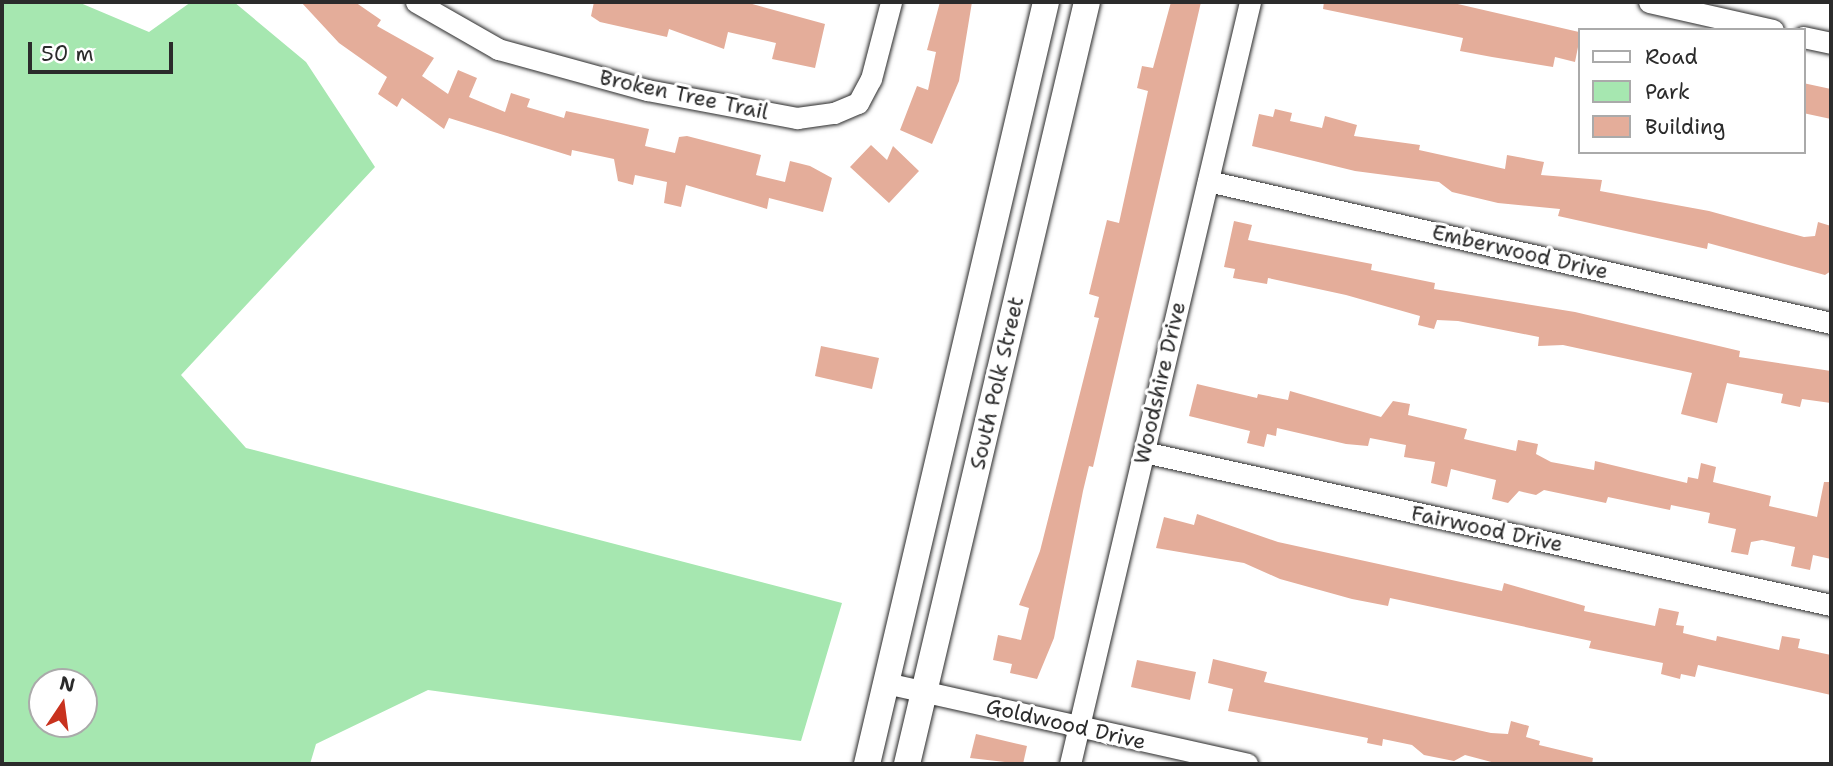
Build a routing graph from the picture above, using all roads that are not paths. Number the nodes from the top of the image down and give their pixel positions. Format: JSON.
{"nodes":[{"id":1,"x":416,"y":2,"type":"edge"},
{"id":2,"x":891,"y":2,"type":"edge"},
{"id":3,"x":1046,"y":2,"type":"edge"},
{"id":4,"x":1087,"y":2,"type":"edge"},
{"id":5,"x":1250,"y":2,"type":"edge"},
{"id":6,"x":1649,"y":2,"type":"edge"},
{"id":7,"x":1764,"y":28,"type":"edge"},
{"id":8,"x":1805,"y":37,"type":"edge"},
{"id":9,"x":1831,"y":43,"type":"edge"},
{"id":10,"x":1208,"y":181,"type":"junction"},
{"id":11,"x":1831,"y":323,"type":"edge"},
{"id":12,"x":968,"y":333,"type":"junction"},
{"id":13,"x":1007,"y":342,"type":"junction"},
{"id":14,"x":1144,"y":452,"type":"junction"},
{"id":15,"x":1831,"y":605,"type":"edge"},
{"id":16,"x":886,"y":683,"type":"junction"},
{"id":17,"x":924,"y":692,"type":"junction"},
{"id":18,"x":1079,"y":727,"type":"junction"},
{"id":19,"x":867,"y":764,"type":"edge"},
{"id":20,"x":907,"y":764,"type":"edge"},
{"id":21,"x":1070,"y":764,"type":"edge"},
{"id":22,"x":1247,"y":764,"type":"edge"}],
"edges":[{"from":1,"to":2,"type":"street","name":"Broken Tree Trail"},
{"from":3,"to":12,"type":"main road","name":"South Polk Street"},
{"from":4,"to":13,"type":"main road","name":"South Polk Street"},
{"from":5,"to":10,"type":"street","name":"Woodshire Drive"},
{"from":6,"to":7,"type":"street"},
{"from":8,"to":9,"type":"street"},
{"from":10,"to":11,"type":"street","name":"Emberwood Drive"},
{"from":10,"to":14,"type":"street","name":"Woodshire Drive"},
{"from":12,"to":13,"type":"main road"},
{"from":12,"to":16,"type":"main road","name":"South Polk Street"},
{"from":13,"to":17,"type":"main road","name":"South Polk Street"},
{"from":14,"to":15,"type":"street","name":"Fairwood Drive"},
{"from":14,"to":18,"type":"street","name":"Woodshire Drive"},
{"from":16,"to":17,"type":"street","name":"Goldwood Drive"},
{"from":16,"to":19,"type":"main road","name":"South Polk Street"},
{"from":17,"to":18,"type":"street","name":"Goldwood Drive"},
{"from":17,"to":20,"type":"main road","name":"South Polk Street"},
{"from":18,"to":21,"type":"street","name":"Woodshire Drive"},
{"from":18,"to":22,"type":"street","name":"Goldwood Drive"}]}
